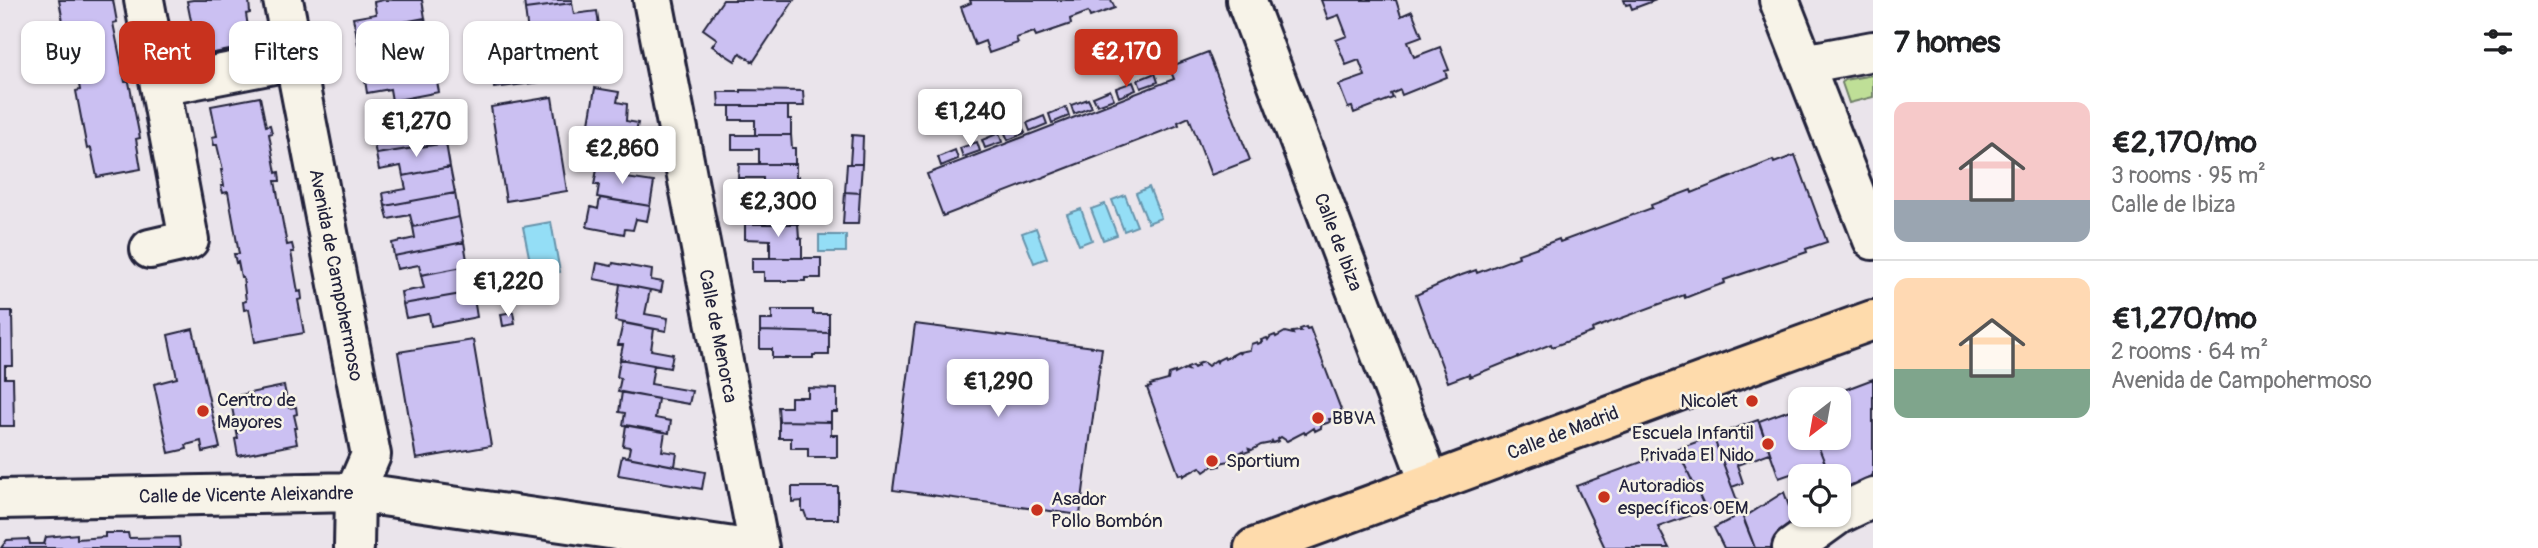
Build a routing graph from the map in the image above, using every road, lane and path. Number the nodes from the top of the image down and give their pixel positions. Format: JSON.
{"nodes":[{"id":1,"x":144,"y":0,"type":"edge"},
{"id":2,"x":283,"y":0,"type":"edge"},
{"id":3,"x":653,"y":0,"type":"edge"},
{"id":4,"x":1246,"y":0,"type":"edge"},
{"id":5,"x":1779,"y":0,"type":"edge"},
{"id":6,"x":287,"y":21,"type":"edge"},
{"id":7,"x":1873,"y":51,"type":"edge"},
{"id":8,"x":1804,"y":64,"type":"junction"},
{"id":9,"x":229,"y":73,"type":"edge"},
{"id":10,"x":299,"y":84,"type":"edge"},
{"id":11,"x":160,"y":86,"type":"junction"},
{"id":12,"x":1873,"y":240,"type":"edge"},
{"id":13,"x":150,"y":249,"type":"dead end"},
{"id":14,"x":1873,"y":320,"type":"edge"},
{"id":15,"x":1430,"y":484,"type":"junction"},
{"id":16,"x":355,"y":492,"type":"junction"},
{"id":17,"x":1873,"y":498,"type":"edge"},
{"id":18,"x":0,"y":499,"type":"edge"},
{"id":19,"x":1851,"y":508,"type":"edge"},
{"id":20,"x":1821,"y":527,"type":"edge"},
{"id":21,"x":1268,"y":545,"type":"edge"},
{"id":22,"x":354,"y":548,"type":"edge"},
{"id":23,"x":741,"y":548,"type":"edge"},
{"id":24,"x":759,"y":548,"type":"edge"},
{"id":25,"x":1792,"y":548,"type":"edge"}],
"edges":[{"from":1,"to":11,"type":"street"},
{"from":2,"to":6,"type":"street","name":"Avenida de Campohermoso"},
{"from":3,"to":24,"type":"street","name":"Calle de Menorca"},
{"from":4,"to":15,"type":"street","name":"Calle de Ibiza"},
{"from":5,"to":8,"type":"street"},
{"from":7,"to":8,"type":"street"},
{"from":8,"to":12,"type":"street"},
{"from":9,"to":11,"type":"street"},
{"from":10,"to":16,"type":"street","name":"Avenida de Campohermoso"},
{"from":11,"to":13,"type":"street"},
{"from":14,"to":15,"type":"main road","name":"Calle de Madrid"},
{"from":15,"to":21,"type":"main road","name":"Calle de Madrid"},
{"from":16,"to":18,"type":"street","name":"Calle de Vicente Aleixandre"},
{"from":16,"to":22,"type":"street","name":"Avenida de Campohermoso"},
{"from":16,"to":23,"type":"street","name":"Calle de Vicente Aleixandre"},
{"from":17,"to":19,"type":"street"},
{"from":20,"to":25,"type":"street"}]}
